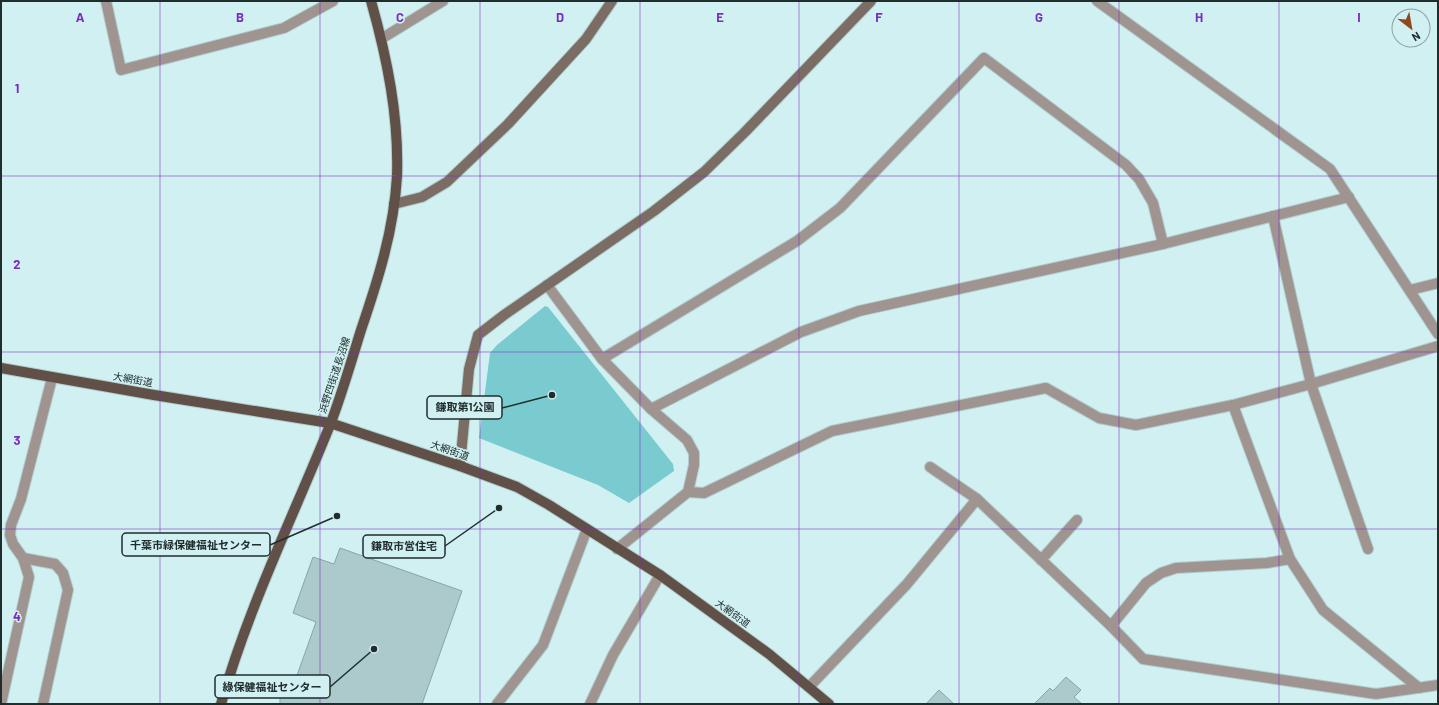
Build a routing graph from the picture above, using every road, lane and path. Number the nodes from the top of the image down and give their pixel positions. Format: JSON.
{"nodes":[{"id":1,"x":106,"y":1,"type":"edge"},
{"id":2,"x":333,"y":1,"type":"edge"},
{"id":3,"x":371,"y":1,"type":"edge"},
{"id":4,"x":443,"y":1,"type":"edge"},
{"id":5,"x":612,"y":1,"type":"edge"},
{"id":6,"x":871,"y":1,"type":"edge"},
{"id":7,"x":1097,"y":1,"type":"edge"},
{"id":8,"x":381,"y":39,"type":"junction"},
{"id":9,"x":1349,"y":197,"type":"junction"},
{"id":10,"x":394,"y":204,"type":"junction"},
{"id":11,"x":1273,"y":216,"type":"junction"},
{"id":12,"x":1163,"y":244,"type":"junction"},
{"id":13,"x":1438,"y":283,"type":"edge"},
{"id":14,"x":547,"y":285,"type":"junction"},
{"id":15,"x":1410,"y":290,"type":"junction"},
{"id":16,"x":1438,"y":334,"type":"edge"},
{"id":17,"x":1438,"y":346,"type":"edge"},
{"id":18,"x":602,"y":359,"type":"junction"},
{"id":19,"x":1,"y":368,"type":"edge"},
{"id":20,"x":52,"y":378,"type":"junction"},
{"id":21,"x":1311,"y":384,"type":"junction"},
{"id":22,"x":1233,"y":404,"type":"junction"},
{"id":23,"x":651,"y":409,"type":"junction"},
{"id":24,"x":330,"y":423,"type":"junction"},
{"id":25,"x":460,"y":466,"type":"junction"},
{"id":26,"x":930,"y":467,"type":"dead end"},
{"id":27,"x":688,"y":492,"type":"junction"},
{"id":28,"x":977,"y":499,"type":"junction"},
{"id":29,"x":1077,"y":520,"type":"dead end"},
{"id":30,"x":587,"y":528,"type":"junction"},
{"id":31,"x":617,"y":549,"type":"junction"},
{"id":32,"x":1368,"y":549,"type":"dead end"},
{"id":33,"x":23,"y":558,"type":"junction"},
{"id":34,"x":1290,"y":559,"type":"junction"},
{"id":35,"x":1041,"y":560,"type":"junction"},
{"id":36,"x":660,"y":575,"type":"junction"},
{"id":37,"x":1111,"y":626,"type":"junction"},
{"id":38,"x":1438,"y":685,"type":"edge"},
{"id":39,"x":809,"y":687,"type":"junction"},
{"id":40,"x":1419,"y":688,"type":"junction"},
{"id":41,"x":1,"y":704,"type":"edge"},
{"id":42,"x":43,"y":704,"type":"edge"},
{"id":43,"x":222,"y":704,"type":"edge"},
{"id":44,"x":497,"y":704,"type":"edge"},
{"id":45,"x":590,"y":704,"type":"edge"},
{"id":46,"x":829,"y":704,"type":"edge"}],
"edges":[{"from":1,"to":2,"type":"street"},
{"from":3,"to":8,"type":"main road","name":"浜野四街道長沼線"},
{"from":4,"to":8,"type":"street"},
{"from":5,"to":10,"type":"street"},
{"from":6,"to":14,"type":"street"},
{"from":7,"to":9,"type":"street"},
{"from":8,"to":10,"type":"main road","name":"浜野四街道長沼線"},
{"from":9,"to":11,"type":"street"},
{"from":9,"to":15,"type":"street"},
{"from":10,"to":24,"type":"main road","name":"浜野四街道長沼線"},
{"from":11,"to":12,"type":"street"},
{"from":11,"to":21,"type":"street"},
{"from":12,"to":18,"type":"street"},
{"from":12,"to":23,"type":"street"},
{"from":13,"to":15,"type":"street"},
{"from":14,"to":18,"type":"street"},
{"from":14,"to":25,"type":"street"},
{"from":15,"to":16,"type":"street"},
{"from":17,"to":21,"type":"street"},
{"from":18,"to":23,"type":"street"},
{"from":19,"to":20,"type":"main road","name":"大網街道"},
{"from":20,"to":24,"type":"main road","name":"大網街道"},
{"from":20,"to":33,"type":"street"},
{"from":21,"to":22,"type":"street"},
{"from":21,"to":32,"type":"street"},
{"from":22,"to":27,"type":"street"},
{"from":22,"to":34,"type":"street"},
{"from":23,"to":27,"type":"street"},
{"from":24,"to":25,"type":"main road","name":"大網街道"},
{"from":24,"to":43,"type":"main road","name":"浜野四街道長沼線"},
{"from":25,"to":30,"type":"main road","name":"大網街道"},
{"from":26,"to":28,"type":"street"},
{"from":27,"to":31,"type":"street"},
{"from":28,"to":35,"type":"street"},
{"from":28,"to":39,"type":"street"},
{"from":29,"to":35,"type":"street"},
{"from":30,"to":31,"type":"main road","name":"大網街道"},
{"from":30,"to":44,"type":"street"},
{"from":31,"to":36,"type":"main road","name":"大網街道"},
{"from":33,"to":41,"type":"street"},
{"from":33,"to":42,"type":"street"},
{"from":34,"to":37,"type":"street"},
{"from":34,"to":40,"type":"street"},
{"from":35,"to":37,"type":"street"},
{"from":36,"to":39,"type":"main road","name":"大網街道"},
{"from":36,"to":45,"type":"street"},
{"from":37,"to":40,"type":"street"},
{"from":38,"to":40,"type":"street"},
{"from":39,"to":46,"type":"main road","name":"大網街道"}]}
